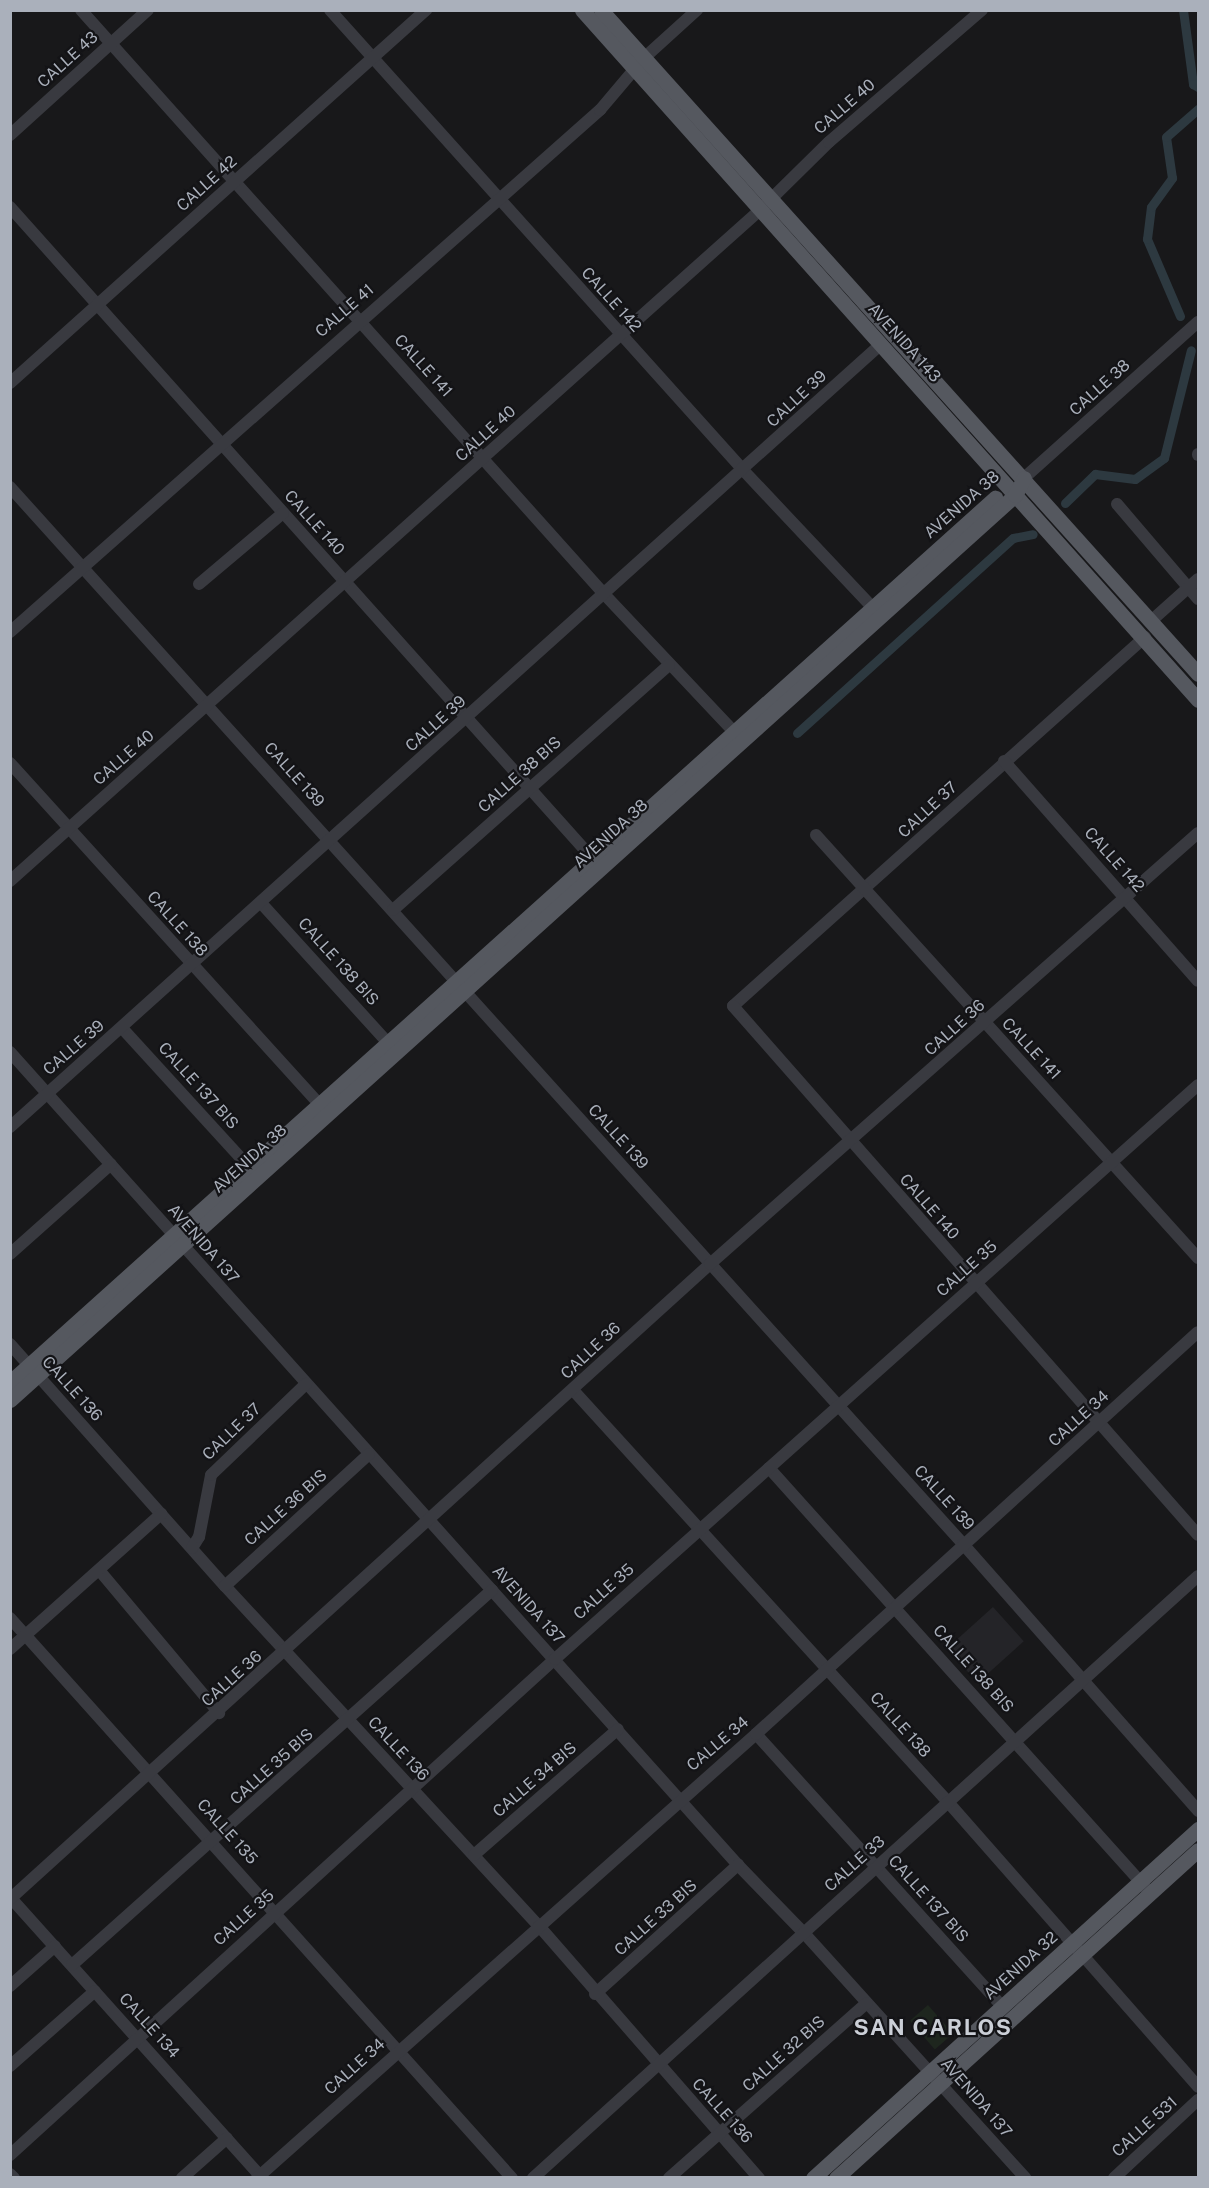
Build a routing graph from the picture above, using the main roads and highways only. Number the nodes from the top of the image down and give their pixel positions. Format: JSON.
{"nodes":[{"id":1,"x":582,"y":10,"type":"edge"},
{"id":2,"x":601,"y":10,"type":"edge"},
{"id":3,"x":640,"y":63,"type":"junction"},
{"id":4,"x":766,"y":204,"type":"junction"},
{"id":5,"x":1024,"y":478,"type":"junction"},
{"id":6,"x":1012,"y":491,"type":"junction"},
{"id":7,"x":1151,"y":628,"type":"junction"},
{"id":8,"x":1198,"y":674,"type":"edge"},
{"id":9,"x":1198,"y":700,"type":"edge"},
{"id":10,"x":738,"y":736,"type":"junction"},
{"id":11,"x":460,"y":987,"type":"junction"},
{"id":12,"x":177,"y":1241,"type":"junction"},
{"id":13,"x":33,"y":1370,"type":"junction"},
{"id":14,"x":10,"y":1382,"type":"edge"},
{"id":15,"x":10,"y":1400,"type":"edge"},
{"id":16,"x":1198,"y":1828,"type":"edge"},
{"id":17,"x":1198,"y":1850,"type":"edge"},
{"id":18,"x":1077,"y":1950,"type":"junction"},
{"id":19,"x":813,"y":2178,"type":"edge"},
{"id":20,"x":836,"y":2178,"type":"edge"}],
"edges":[{"from":1,"to":3,"type":"main road","name":"AVENIDA 143"},
{"from":2,"to":3,"type":"main road","name":"AVENIDA 143"},
{"from":3,"to":4,"type":"main road","name":"AVENIDA 143"},
{"from":4,"to":5,"type":"main road","name":"AVENIDA 143"},
{"from":4,"to":6,"type":"main road","name":"AVENIDA 143"},
{"from":5,"to":6,"type":"main road","name":"AVENIDA 38"},
{"from":5,"to":7,"type":"main road","name":"AVENIDA 143"},
{"from":6,"to":7,"type":"main road","name":"AVENIDA 143"},
{"from":6,"to":10,"type":"main road","name":"AVENIDA 38"},
{"from":6,"to":10,"type":"main road","name":"AVENIDA 38"},
{"from":7,"to":8,"type":"main road","name":"AVENIDA 143"},
{"from":7,"to":9,"type":"main road","name":"AVENIDA 143"},
{"from":10,"to":11,"type":"main road","name":"AVENIDA 38"},
{"from":10,"to":11,"type":"main road","name":"AVENIDA 38"},
{"from":11,"to":12,"type":"main road","name":"AVENIDA 38"},
{"from":11,"to":12,"type":"main road","name":"AVENIDA 38"},
{"from":12,"to":13,"type":"main road","name":"AVENIDA 38"},
{"from":13,"to":14,"type":"main road","name":"AVENIDA 38"},
{"from":13,"to":15,"type":"main road","name":"AVENIDA 38"},
{"from":16,"to":18,"type":"main road","name":"AVENIDA 32"},
{"from":17,"to":18,"type":"main road","name":"AVENIDA 32"},
{"from":18,"to":19,"type":"main road","name":"AVENIDA 32"},
{"from":18,"to":20,"type":"main road","name":"AVENIDA 32"}]}
